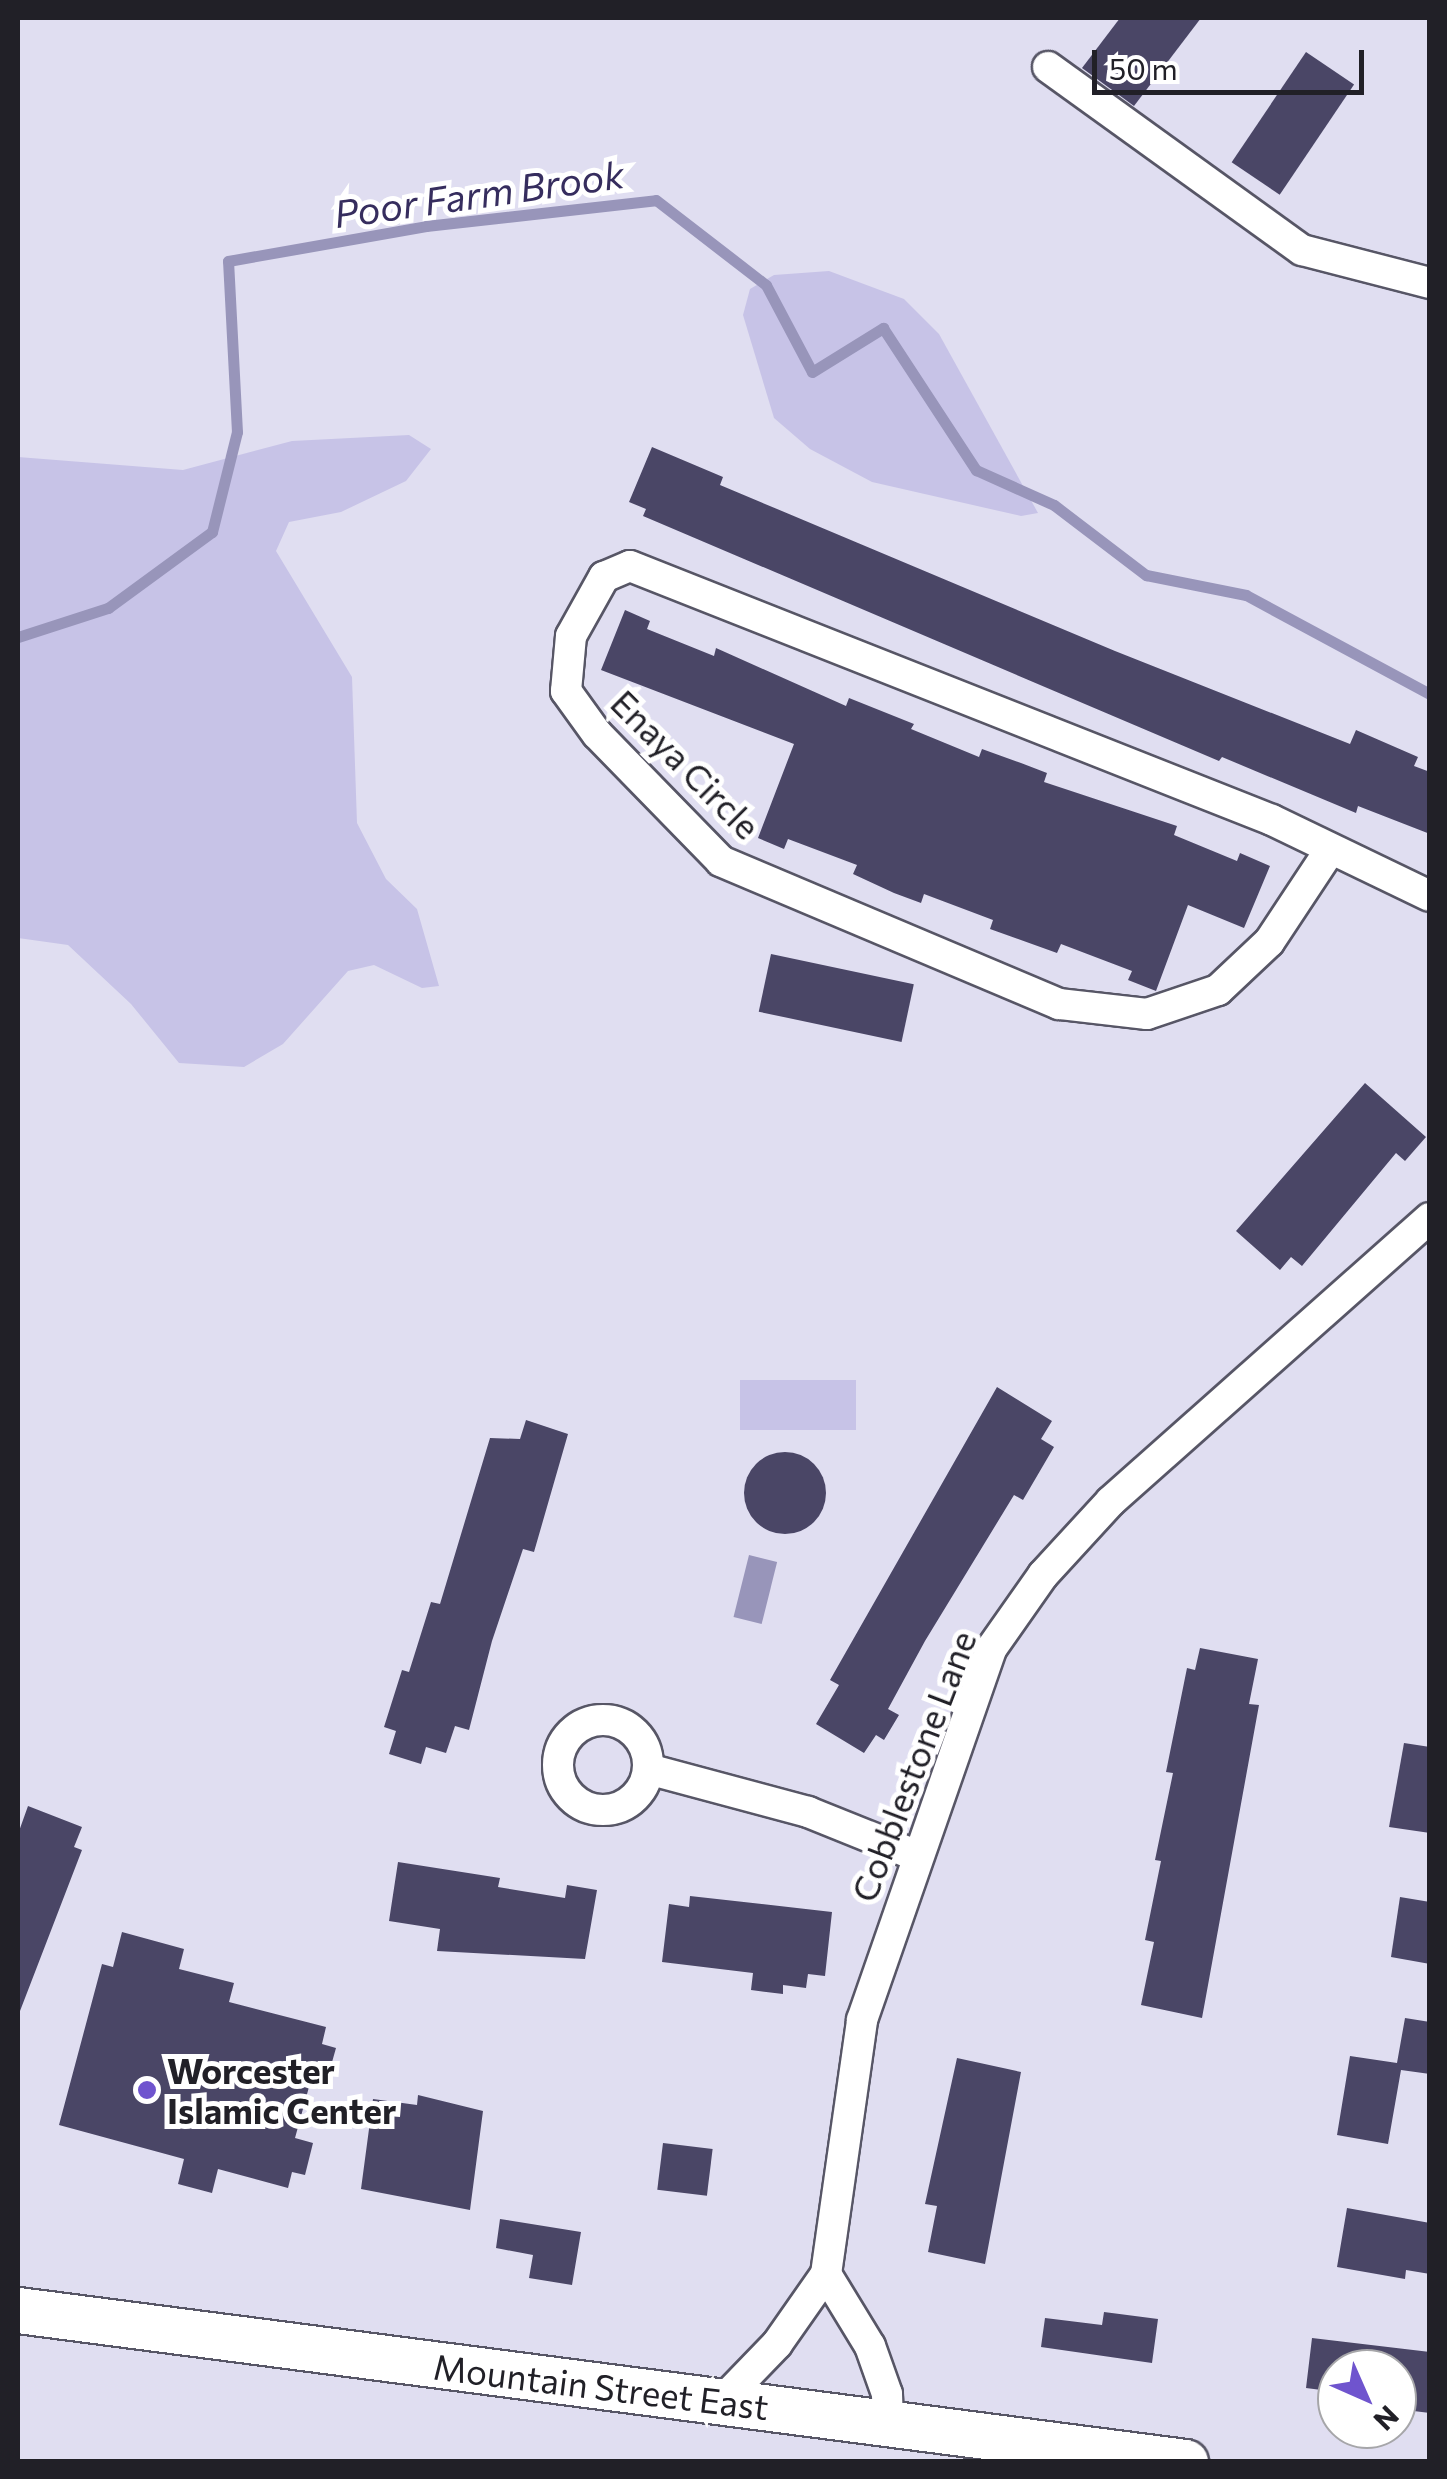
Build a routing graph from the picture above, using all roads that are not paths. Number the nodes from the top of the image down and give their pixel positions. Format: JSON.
{"nodes":[{"id":1,"x":1048,"y":68,"type":"dead end"},
{"id":2,"x":1430,"y":283,"type":"edge"},
{"id":3,"x":1330,"y":850,"type":"junction"},
{"id":4,"x":1430,"y":896,"type":"edge"},
{"id":5,"x":1430,"y":1218,"type":"edge"},
{"id":6,"x":648,"y":1770,"type":"dead end"},
{"id":7,"x":915,"y":1855,"type":"junction"},
{"id":8,"x":826,"y":2274,"type":"junction"},
{"id":9,"x":18,"y":2310,"type":"edge"},
{"id":10,"x":720,"y":2402,"type":"junction"},
{"id":11,"x":888,"y":2422,"type":"junction"},
{"id":12,"x":1185,"y":2462,"type":"edge"}],
"edges":[{"from":1,"to":2,"type":"street"},
{"from":3,"to":3,"type":"street","name":"Enaya Circle"},
{"from":3,"to":4,"type":"street","name":"Enaya Circle"},
{"from":5,"to":7,"type":"street","name":"Cobblestone Lane"},
{"from":6,"to":7,"type":"street"},
{"from":7,"to":8,"type":"street","name":"Cobblestone Lane"},
{"from":8,"to":10,"type":"street","name":"Cobblestone Lane"},
{"from":8,"to":11,"type":"street"},
{"from":9,"to":10,"type":"main road","name":"Mountain Street East"},
{"from":10,"to":11,"type":"main road","name":"Mountain Street East"},
{"from":11,"to":12,"type":"main road","name":"Mountain Street East"}]}
